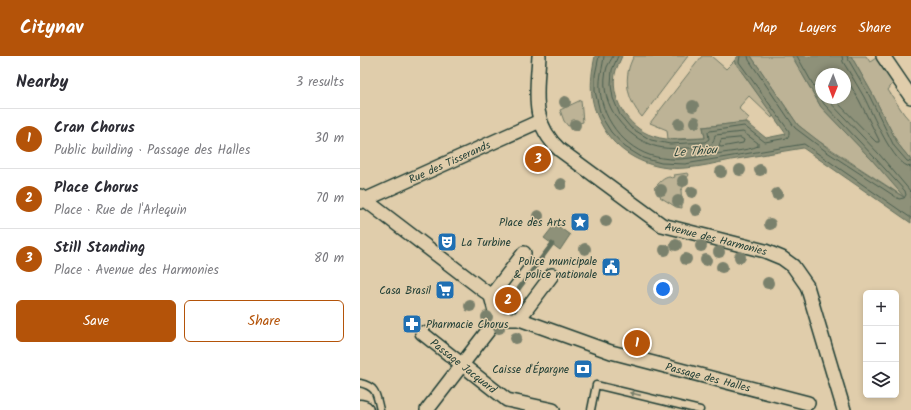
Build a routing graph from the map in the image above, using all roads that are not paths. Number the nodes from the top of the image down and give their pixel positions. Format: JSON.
{"nodes":[{"id":1,"x":539,"y":56,"type":"edge"},
{"id":2,"x":883,"y":56,"type":"edge"},
{"id":3,"x":911,"y":97,"type":"edge"},
{"id":4,"x":540,"y":121,"type":"junction"},
{"id":5,"x":361,"y":199,"type":"edge"},
{"id":6,"x":524,"y":253,"type":"dead end"},
{"id":7,"x":552,"y":275,"type":"dead end"},
{"id":8,"x":491,"y":296,"type":"junction"},
{"id":9,"x":497,"y":318,"type":"junction"},
{"id":10,"x":519,"y":319,"type":"junction"},
{"id":11,"x":422,"y":333,"type":"dead end"},
{"id":12,"x":462,"y":365,"type":"junction"},
{"id":13,"x":360,"y":383,"type":"edge"},
{"id":14,"x":808,"y":402,"type":"dead end"},
{"id":15,"x":360,"y":409,"type":"edge"},
{"id":16,"x":364,"y":410,"type":"edge"},
{"id":17,"x":380,"y":410,"type":"edge"},
{"id":18,"x":427,"y":410,"type":"edge"},
{"id":19,"x":553,"y":410,"type":"edge"},
{"id":20,"x":591,"y":410,"type":"edge"},
{"id":21,"x":700,"y":410,"type":"edge"},
{"id":22,"x":844,"y":410,"type":"edge"}],
"edges":[{"from":1,"to":4,"type":"street","name":"Avenue des Harmonies"},
{"from":2,"to":3,"type":"street"},
{"from":4,"to":5,"type":"street","name":"Rue des Tisserands"},
{"from":4,"to":22,"type":"street","name":"Avenue des Harmonies"},
{"from":5,"to":8,"type":"street"},
{"from":6,"to":8,"type":"street"},
{"from":7,"to":10,"type":"street"},
{"from":8,"to":9,"type":"street"},
{"from":9,"to":10,"type":"street","name":"Passage des Halles"},
{"from":9,"to":12,"type":"street"},
{"from":10,"to":14,"type":"street","name":"Passage des Halles"},
{"from":11,"to":12,"type":"street","name":"Passage Jacquard"},
{"from":12,"to":18,"type":"street"},
{"from":12,"to":19,"type":"street","name":"Passage Jacquard"},
{"from":13,"to":17,"type":"lane"},
{"from":15,"to":16,"type":"main road"},
{"from":21,"to":20,"type":"lane","one_way":true}]}
